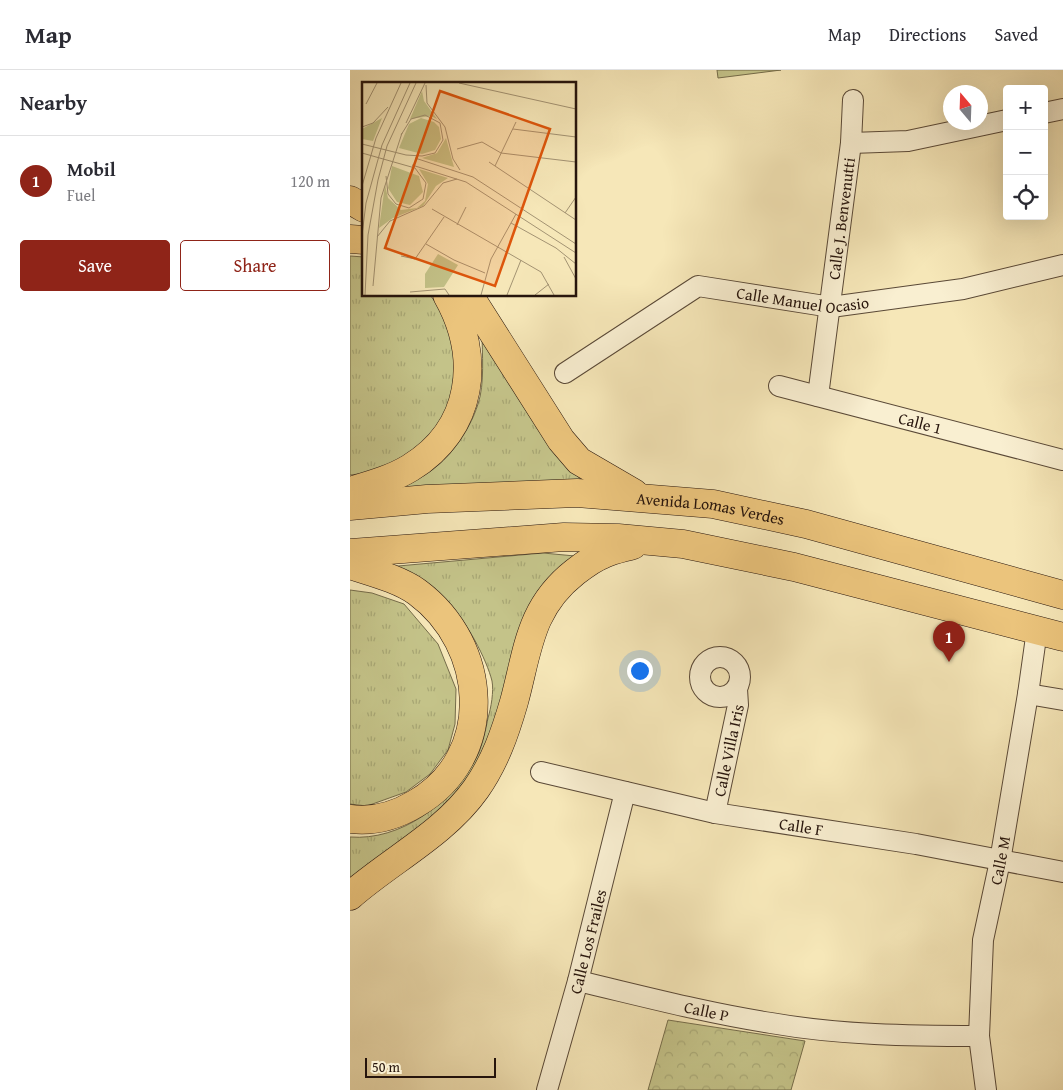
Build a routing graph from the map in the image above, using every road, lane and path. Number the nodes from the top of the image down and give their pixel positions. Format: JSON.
{"nodes":[{"id":1,"x":853,"y":100,"type":"dead end"},
{"id":2,"x":1063,"y":109,"type":"edge"},
{"id":3,"x":1048,"y":112,"type":"edge"},
{"id":4,"x":1003,"y":121,"type":"edge"},
{"id":5,"x":851,"y":143,"type":"junction"},
{"id":6,"x":350,"y":200,"type":"edge"},
{"id":7,"x":362,"y":207,"type":"edge"},
{"id":8,"x":1063,"y":265,"type":"edge"},
{"id":9,"x":447,"y":296,"type":"edge"},
{"id":10,"x":470,"y":296,"type":"edge"},
{"id":11,"x":831,"y":307,"type":"junction"},
{"id":12,"x":565,"y":372,"type":"dead end"},
{"id":13,"x":779,"y":386,"type":"dead end"},
{"id":14,"x":818,"y":396,"type":"junction"},
{"id":15,"x":1063,"y":460,"type":"edge"},
{"id":16,"x":350,"y":491,"type":"edge"},
{"id":17,"x":640,"y":496,"type":"junction"},
{"id":18,"x":350,"y":506,"type":"edge"},
{"id":19,"x":648,"y":541,"type":"junction"},
{"id":20,"x":350,"y":553,"type":"edge"},
{"id":21,"x":350,"y":565,"type":"edge"},
{"id":22,"x":1063,"y":595,"type":"edge"},
{"id":23,"x":1037,"y":630,"type":"junction"},
{"id":24,"x":1063,"y":637,"type":"edge"},
{"id":25,"x":737,"y":689,"type":"dead end"},
{"id":26,"x":1028,"y":694,"type":"junction"},
{"id":27,"x":1063,"y":700,"type":"edge"},
{"id":28,"x":541,"y":772,"type":"dead end"},
{"id":29,"x":625,"y":792,"type":"junction"},
{"id":30,"x":715,"y":813,"type":"junction"},
{"id":31,"x":350,"y":819,"type":"edge"},
{"id":32,"x":1000,"y":861,"type":"junction"},
{"id":33,"x":1063,"y":872,"type":"edge"},
{"id":34,"x":350,"y":896,"type":"edge"},
{"id":35,"x":578,"y":981,"type":"junction"},
{"id":36,"x":979,"y":1036,"type":"junction"},
{"id":37,"x":547,"y":1090,"type":"edge"},
{"id":38,"x":986,"y":1090,"type":"edge"}],
"edges":[{"from":1,"to":5,"type":"street","name":"Calle J. Benvenutti"},
{"from":2,"to":3,"type":"street"},
{"from":4,"to":5,"type":"street"},
{"from":5,"to":11,"type":"street","name":"Calle J. Benvenutti"},
{"from":6,"to":7,"type":"main road"},
{"from":8,"to":11,"type":"street","name":"Calle Manuel Ocasio"},
{"from":9,"to":16,"type":"main road"},
{"from":10,"to":17,"type":"main road"},
{"from":11,"to":12,"type":"street","name":"Calle Manuel Ocasio"},
{"from":11,"to":14,"type":"street","name":"Calle J. Benvenutti"},
{"from":13,"to":14,"type":"street","name":"Calle 1"},
{"from":14,"to":15,"type":"street","name":"Calle 1"},
{"from":17,"to":18,"type":"main road","name":"Avenida Lomas Verdes"},
{"from":17,"to":22,"type":"main road","name":"Avenida Lomas Verdes"},
{"from":19,"to":20,"type":"main road"},
{"from":19,"to":23,"type":"main road"},
{"from":19,"to":34,"type":"main road"},
{"from":21,"to":31,"type":"main road"},
{"from":23,"to":24,"type":"main road"},
{"from":23,"to":26,"type":"street","name":"Calle M"},
{"from":25,"to":30,"type":"street","name":"Calle Villa Iris"},
{"from":26,"to":27,"type":"street"},
{"from":26,"to":32,"type":"street","name":"Calle M"},
{"from":28,"to":29,"type":"street","name":"Calle F"},
{"from":29,"to":30,"type":"street","name":"Calle F"},
{"from":29,"to":35,"type":"street","name":"Calle Los Frailes"},
{"from":30,"to":32,"type":"street","name":"Calle F"},
{"from":32,"to":33,"type":"street","name":"Calle F"},
{"from":32,"to":36,"type":"street","name":"Calle M"},
{"from":35,"to":36,"type":"street","name":"Calle P"},
{"from":35,"to":37,"type":"street","name":"Calle Los Frailes"},
{"from":36,"to":38,"type":"street","name":"Calle M"}]}
